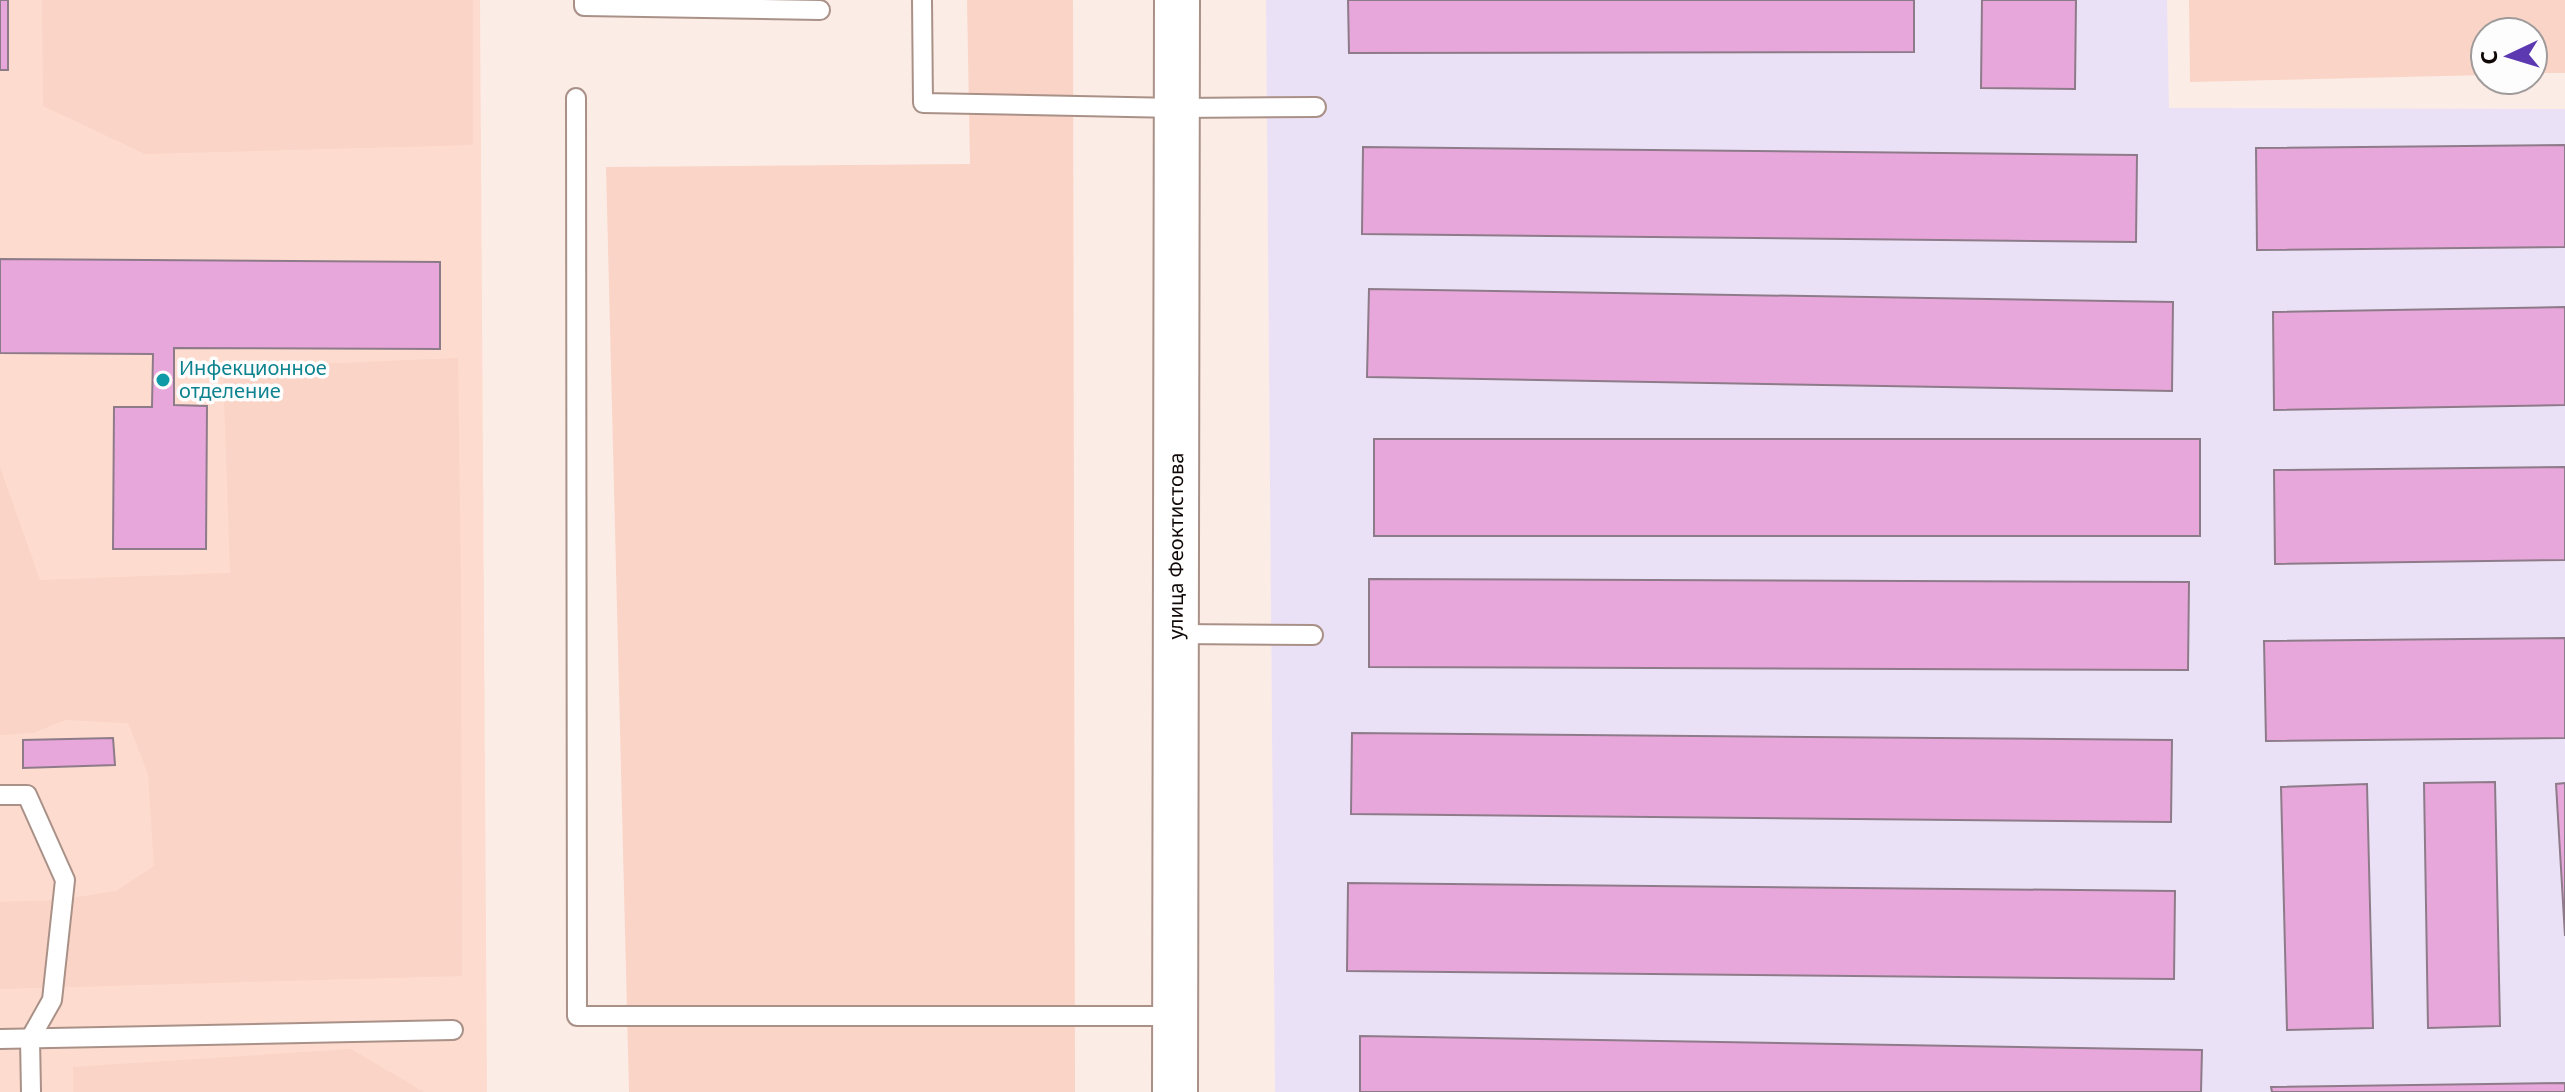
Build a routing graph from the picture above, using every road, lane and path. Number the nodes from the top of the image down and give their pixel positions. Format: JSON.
{"nodes":[{"id":1,"x":584,"y":0,"type":"edge"},
{"id":2,"x":922,"y":0,"type":"edge"},
{"id":3,"x":1177,"y":0,"type":"edge"},
{"id":4,"x":820,"y":10,"type":"dead end"},
{"id":5,"x":576,"y":98,"type":"dead end"},
{"id":6,"x":1316,"y":107,"type":"dead end"},
{"id":7,"x":1177,"y":108,"type":"junction"},
{"id":8,"x":1176,"y":634,"type":"junction"},
{"id":9,"x":1313,"y":635,"type":"dead end"},
{"id":10,"x":0,"y":795,"type":"edge"},
{"id":11,"x":1175,"y":1016,"type":"junction"},
{"id":12,"x":453,"y":1030,"type":"dead end"},
{"id":13,"x":0,"y":1039,"type":"edge"},
{"id":14,"x":30,"y":1039,"type":"junction"},
{"id":15,"x":31,"y":1092,"type":"edge"},
{"id":16,"x":1175,"y":1092,"type":"edge"}],
"edges":[{"from":1,"to":4,"type":"lane"},
{"from":2,"to":7,"type":"lane"},
{"from":3,"to":7,"type":"street","name":"улица Феоктистова"},
{"from":5,"to":11,"type":"lane"},
{"from":6,"to":7,"type":"lane"},
{"from":7,"to":8,"type":"street","name":"улица Феоктистова"},
{"from":8,"to":9,"type":"lane"},
{"from":8,"to":11,"type":"street","name":"улица Феоктистова"},
{"from":10,"to":14,"type":"lane"},
{"from":11,"to":16,"type":"street","name":"улица Феоктистова"},
{"from":12,"to":14,"type":"lane"},
{"from":13,"to":14,"type":"lane"},
{"from":14,"to":15,"type":"lane"}]}
